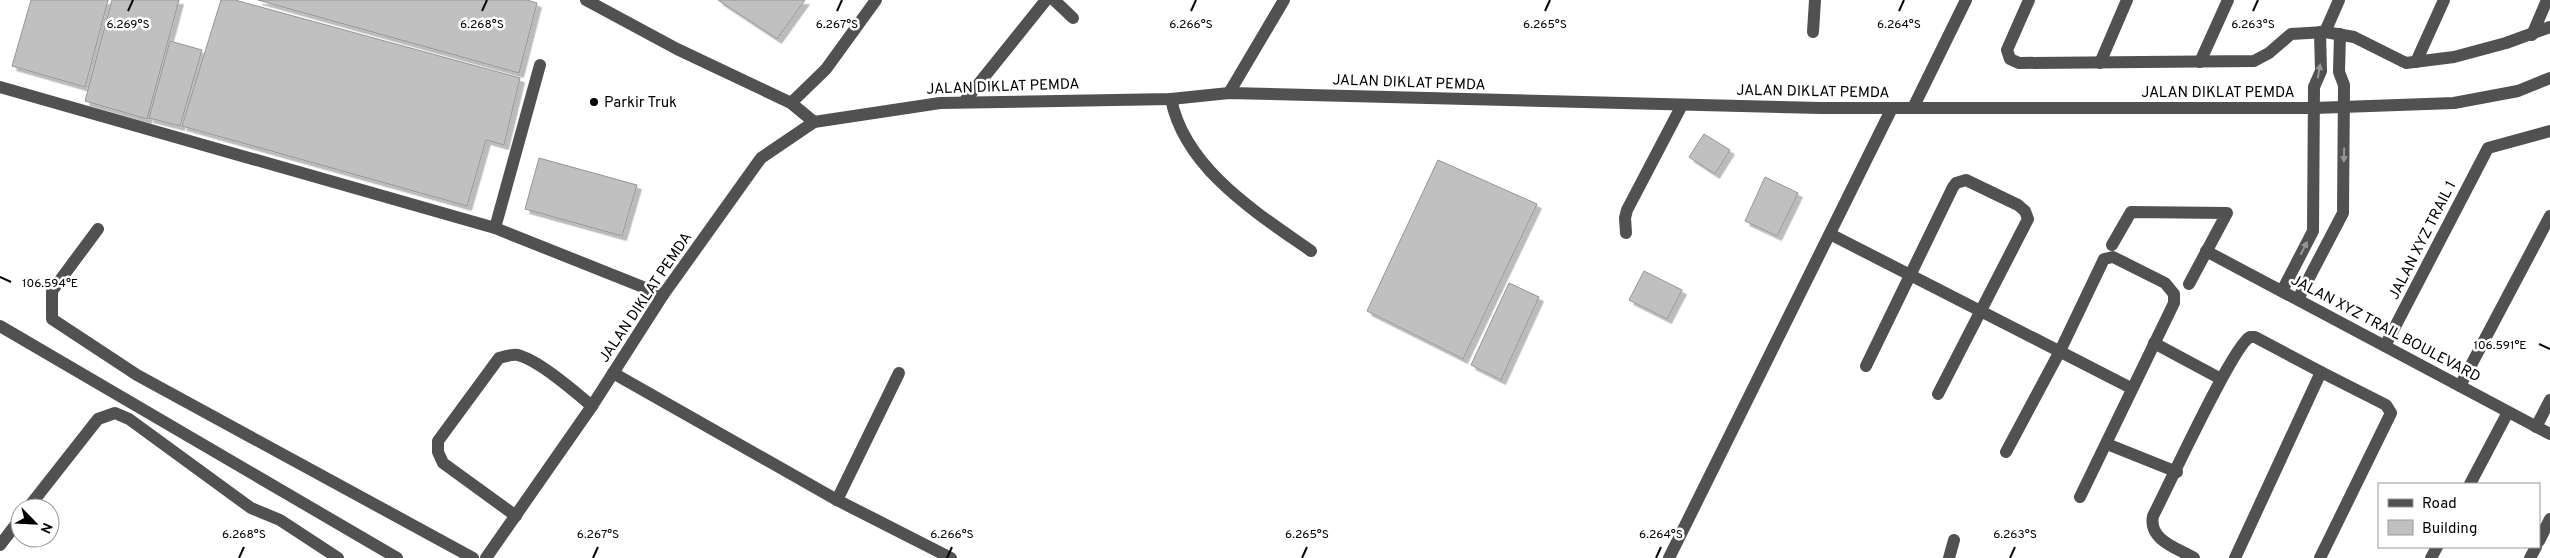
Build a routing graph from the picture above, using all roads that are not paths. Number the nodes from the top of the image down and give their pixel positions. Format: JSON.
{"nodes":[{"id":1,"x":586,"y":0,"type":"edge"},
{"id":2,"x":876,"y":0,"type":"edge"},
{"id":3,"x":1046,"y":0,"type":"edge"},
{"id":4,"x":1054,"y":0,"type":"edge"},
{"id":5,"x":1284,"y":0,"type":"edge"},
{"id":6,"x":1815,"y":0,"type":"edge"},
{"id":7,"x":1966,"y":0,"type":"edge"},
{"id":8,"x":2029,"y":0,"type":"edge"},
{"id":9,"x":2127,"y":0,"type":"edge"},
{"id":10,"x":2228,"y":0,"type":"edge"},
{"id":11,"x":2339,"y":0,"type":"edge"},
{"id":12,"x":2444,"y":0,"type":"edge"},
{"id":13,"x":2547,"y":0,"type":"edge"},
{"id":14,"x":1072,"y":18,"type":"dead end"},
{"id":15,"x":2550,"y":27,"type":"edge"},
{"id":16,"x":1813,"y":32,"type":"dead end"},
{"id":17,"x":2322,"y":32,"type":"junction"},
{"id":18,"x":2340,"y":34,"type":"junction"},
{"id":19,"x":2532,"y":34,"type":"junction"},
{"id":20,"x":2200,"y":62,"type":"junction"},
{"id":21,"x":2416,"y":62,"type":"junction"},
{"id":22,"x":2100,"y":63,"type":"junction"},
{"id":23,"x":540,"y":65,"type":"dead end"},
{"id":24,"x":2550,"y":78,"type":"edge"},
{"id":25,"x":0,"y":87,"type":"edge"},
{"id":26,"x":1229,"y":93,"type":"junction"},
{"id":27,"x":1171,"y":99,"type":"junction"},
{"id":28,"x":964,"y":102,"type":"junction"},
{"id":29,"x":791,"y":104,"type":"junction"},
{"id":30,"x":1682,"y":105,"type":"junction"},
{"id":31,"x":2344,"y":106,"type":"junction"},
{"id":32,"x":1892,"y":108,"type":"junction"},
{"id":33,"x":1913,"y":108,"type":"junction"},
{"id":34,"x":2314,"y":108,"type":"junction"},
{"id":35,"x":814,"y":122,"type":"junction"},
{"id":36,"x":2550,"y":131,"type":"edge"},
{"id":37,"x":2550,"y":216,"type":"edge"},
{"id":38,"x":495,"y":228,"type":"junction"},
{"id":39,"x":98,"y":229,"type":"dead end"},
{"id":40,"x":1626,"y":233,"type":"dead end"},
{"id":41,"x":1835,"y":236,"type":"junction"},
{"id":42,"x":2112,"y":245,"type":"dead end"},
{"id":43,"x":1312,"y":251,"type":"dead end"},
{"id":44,"x":2206,"y":251,"type":"junction"},
{"id":45,"x":1909,"y":274,"type":"junction"},
{"id":46,"x":2189,"y":284,"type":"dead end"},
{"id":47,"x":2282,"y":291,"type":"junction"},
{"id":48,"x":663,"y":295,"type":"junction"},
{"id":49,"x":2298,"y":300,"type":"junction"},
{"id":50,"x":1980,"y":312,"type":"junction"},
{"id":51,"x":0,"y":326,"type":"edge"},
{"id":52,"x":2154,"y":343,"type":"junction"},
{"id":53,"x":2385,"y":346,"type":"junction"},
{"id":54,"x":2060,"y":352,"type":"junction"},
{"id":55,"x":1866,"y":366,"type":"dead end"},
{"id":56,"x":2321,"y":372,"type":"junction"},
{"id":57,"x":899,"y":373,"type":"dead end"},
{"id":58,"x":613,"y":374,"type":"junction"},
{"id":59,"x":2222,"y":379,"type":"junction"},
{"id":60,"x":2460,"y":386,"type":"junction"},
{"id":61,"x":2131,"y":388,"type":"junction"},
{"id":62,"x":1938,"y":394,"type":"dead end"},
{"id":63,"x":2550,"y":400,"type":"edge"},
{"id":64,"x":592,"y":406,"type":"junction"},
{"id":65,"x":2508,"y":412,"type":"junction"},
{"id":66,"x":2536,"y":427,"type":"junction"},
{"id":67,"x":2550,"y":434,"type":"edge"},
{"id":68,"x":2107,"y":444,"type":"junction"},
{"id":69,"x":2006,"y":452,"type":"dead end"},
{"id":70,"x":2176,"y":472,"type":"junction"},
{"id":71,"x":2471,"y":483,"type":"edge"},
{"id":72,"x":2080,"y":496,"type":"dead end"},
{"id":73,"x":36,"y":498,"type":"edge"},
{"id":74,"x":837,"y":500,"type":"junction"},
{"id":75,"x":516,"y":516,"type":"junction"},
{"id":76,"x":2548,"y":526,"type":"edge"},
{"id":77,"x":10,"y":532,"type":"edge"},
{"id":78,"x":2540,"y":539,"type":"edge"},
{"id":79,"x":1954,"y":540,"type":"dead end"},
{"id":80,"x":0,"y":545,"type":"edge"},
{"id":81,"x":338,"y":558,"type":"edge"},
{"id":82,"x":397,"y":558,"type":"edge"},
{"id":83,"x":473,"y":558,"type":"edge"},
{"id":84,"x":486,"y":558,"type":"edge"},
{"id":85,"x":951,"y":558,"type":"edge"},
{"id":86,"x":1669,"y":558,"type":"edge"},
{"id":87,"x":1949,"y":558,"type":"edge"},
{"id":88,"x":2194,"y":558,"type":"edge"},
{"id":89,"x":2235,"y":558,"type":"edge"},
{"id":90,"x":2320,"y":558,"type":"edge"}],
"edges":[{"from":1,"to":29,"type":"street"},
{"from":2,"to":29,"type":"street"},
{"from":3,"to":28,"type":"street"},
{"from":4,"to":14,"type":"street"},
{"from":5,"to":26,"type":"street"},
{"from":6,"to":16,"type":"street"},
{"from":7,"to":33,"type":"street"},
{"from":8,"to":22,"type":"street"},
{"from":9,"to":22,"type":"street"},
{"from":10,"to":20,"type":"street"},
{"from":11,"to":17,"type":"street"},
{"from":12,"to":21,"type":"street"},
{"from":13,"to":19,"type":"street"},
{"from":15,"to":19,"type":"street"},
{"from":17,"to":18,"type":"street"},
{"from":17,"to":20,"type":"street"},
{"from":34,"to":17,"type":"street","one_way":true},
{"from":18,"to":21,"type":"street"},
{"from":18,"to":31,"type":"street"},
{"from":19,"to":21,"type":"street"},
{"from":20,"to":22,"type":"street"},
{"from":23,"to":38,"type":"street"},
{"from":24,"to":31,"type":"street","name":"JALAN DIKLAT PEMDA"},
{"from":25,"to":38,"type":"street"},
{"from":26,"to":27,"type":"street","name":"JALAN DIKLAT PEMDA"},
{"from":26,"to":30,"type":"street","name":"JALAN DIKLAT PEMDA"},
{"from":27,"to":28,"type":"street","name":"JALAN DIKLAT PEMDA"},
{"from":27,"to":43,"type":"street"},
{"from":28,"to":35,"type":"street","name":"JALAN DIKLAT PEMDA"},
{"from":29,"to":35,"type":"street"},
{"from":30,"to":32,"type":"street","name":"JALAN DIKLAT PEMDA"},
{"from":30,"to":40,"type":"street"},
{"from":31,"to":34,"type":"street","name":"JALAN DIKLAT PEMDA"},
{"from":31,"to":49,"type":"street","one_way":true},
{"from":32,"to":33,"type":"street","name":"JALAN DIKLAT PEMDA"},
{"from":32,"to":41,"type":"street"},
{"from":33,"to":34,"type":"street","name":"JALAN DIKLAT PEMDA"},
{"from":47,"to":34,"type":"street","one_way":true},
{"from":35,"to":48,"type":"street","name":"JALAN DIKLAT PEMDA"},
{"from":36,"to":53,"type":"street","name":"JALAN XYZ TRAIL 1"},
{"from":37,"to":60,"type":"street"},
{"from":38,"to":48,"type":"street"},
{"from":39,"to":83,"type":"street"},
{"from":41,"to":45,"type":"street"},
{"from":41,"to":86,"type":"street"},
{"from":42,"to":44,"type":"street"},
{"from":44,"to":46,"type":"street"},
{"from":44,"to":47,"type":"street","name":"JALAN XYZ TRAIL BOULEVARD"},
{"from":45,"to":50,"type":"street"},
{"from":45,"to":50,"type":"street"},
{"from":45,"to":55,"type":"street"},
{"from":47,"to":49,"type":"street","name":"JALAN XYZ TRAIL BOULEVARD"},
{"from":48,"to":58,"type":"street","name":"JALAN DIKLAT PEMDA"},
{"from":49,"to":53,"type":"street","name":"JALAN XYZ TRAIL BOULEVARD"},
{"from":50,"to":54,"type":"street"},
{"from":50,"to":62,"type":"street"},
{"from":51,"to":82,"type":"street"},
{"from":52,"to":54,"type":"street"},
{"from":52,"to":59,"type":"street"},
{"from":52,"to":61,"type":"street"},
{"from":53,"to":60,"type":"street","name":"JALAN XYZ TRAIL BOULEVARD"},
{"from":54,"to":61,"type":"street"},
{"from":54,"to":69,"type":"street"},
{"from":56,"to":59,"type":"street"},
{"from":56,"to":89,"type":"street"},
{"from":56,"to":90,"type":"street"},
{"from":57,"to":74,"type":"street"},
{"from":58,"to":64,"type":"street","name":"JALAN DIKLAT PEMDA"},
{"from":58,"to":74,"type":"street"},
{"from":59,"to":70,"type":"street"},
{"from":60,"to":65,"type":"street","name":"JALAN XYZ TRAIL BOULEVARD"},
{"from":61,"to":68,"type":"street"},
{"from":63,"to":66,"type":"street"},
{"from":64,"to":75,"type":"street","name":"JALAN DIKLAT PEMDA"},
{"from":64,"to":75,"type":"street"},
{"from":65,"to":66,"type":"street","name":"JALAN XYZ TRAIL BOULEVARD"},
{"from":65,"to":71,"type":"street"},
{"from":66,"to":67,"type":"street","name":"JALAN XYZ TRAIL BOULEVARD"},
{"from":68,"to":70,"type":"street"},
{"from":68,"to":72,"type":"street"},
{"from":70,"to":88,"type":"street"},
{"from":73,"to":81,"type":"street"},
{"from":74,"to":85,"type":"street"},
{"from":75,"to":84,"type":"street","name":"JALAN DIKLAT PEMDA"},
{"from":76,"to":78,"type":"street"},
{"from":77,"to":80,"type":"street"},
{"from":79,"to":87,"type":"street"}]}
